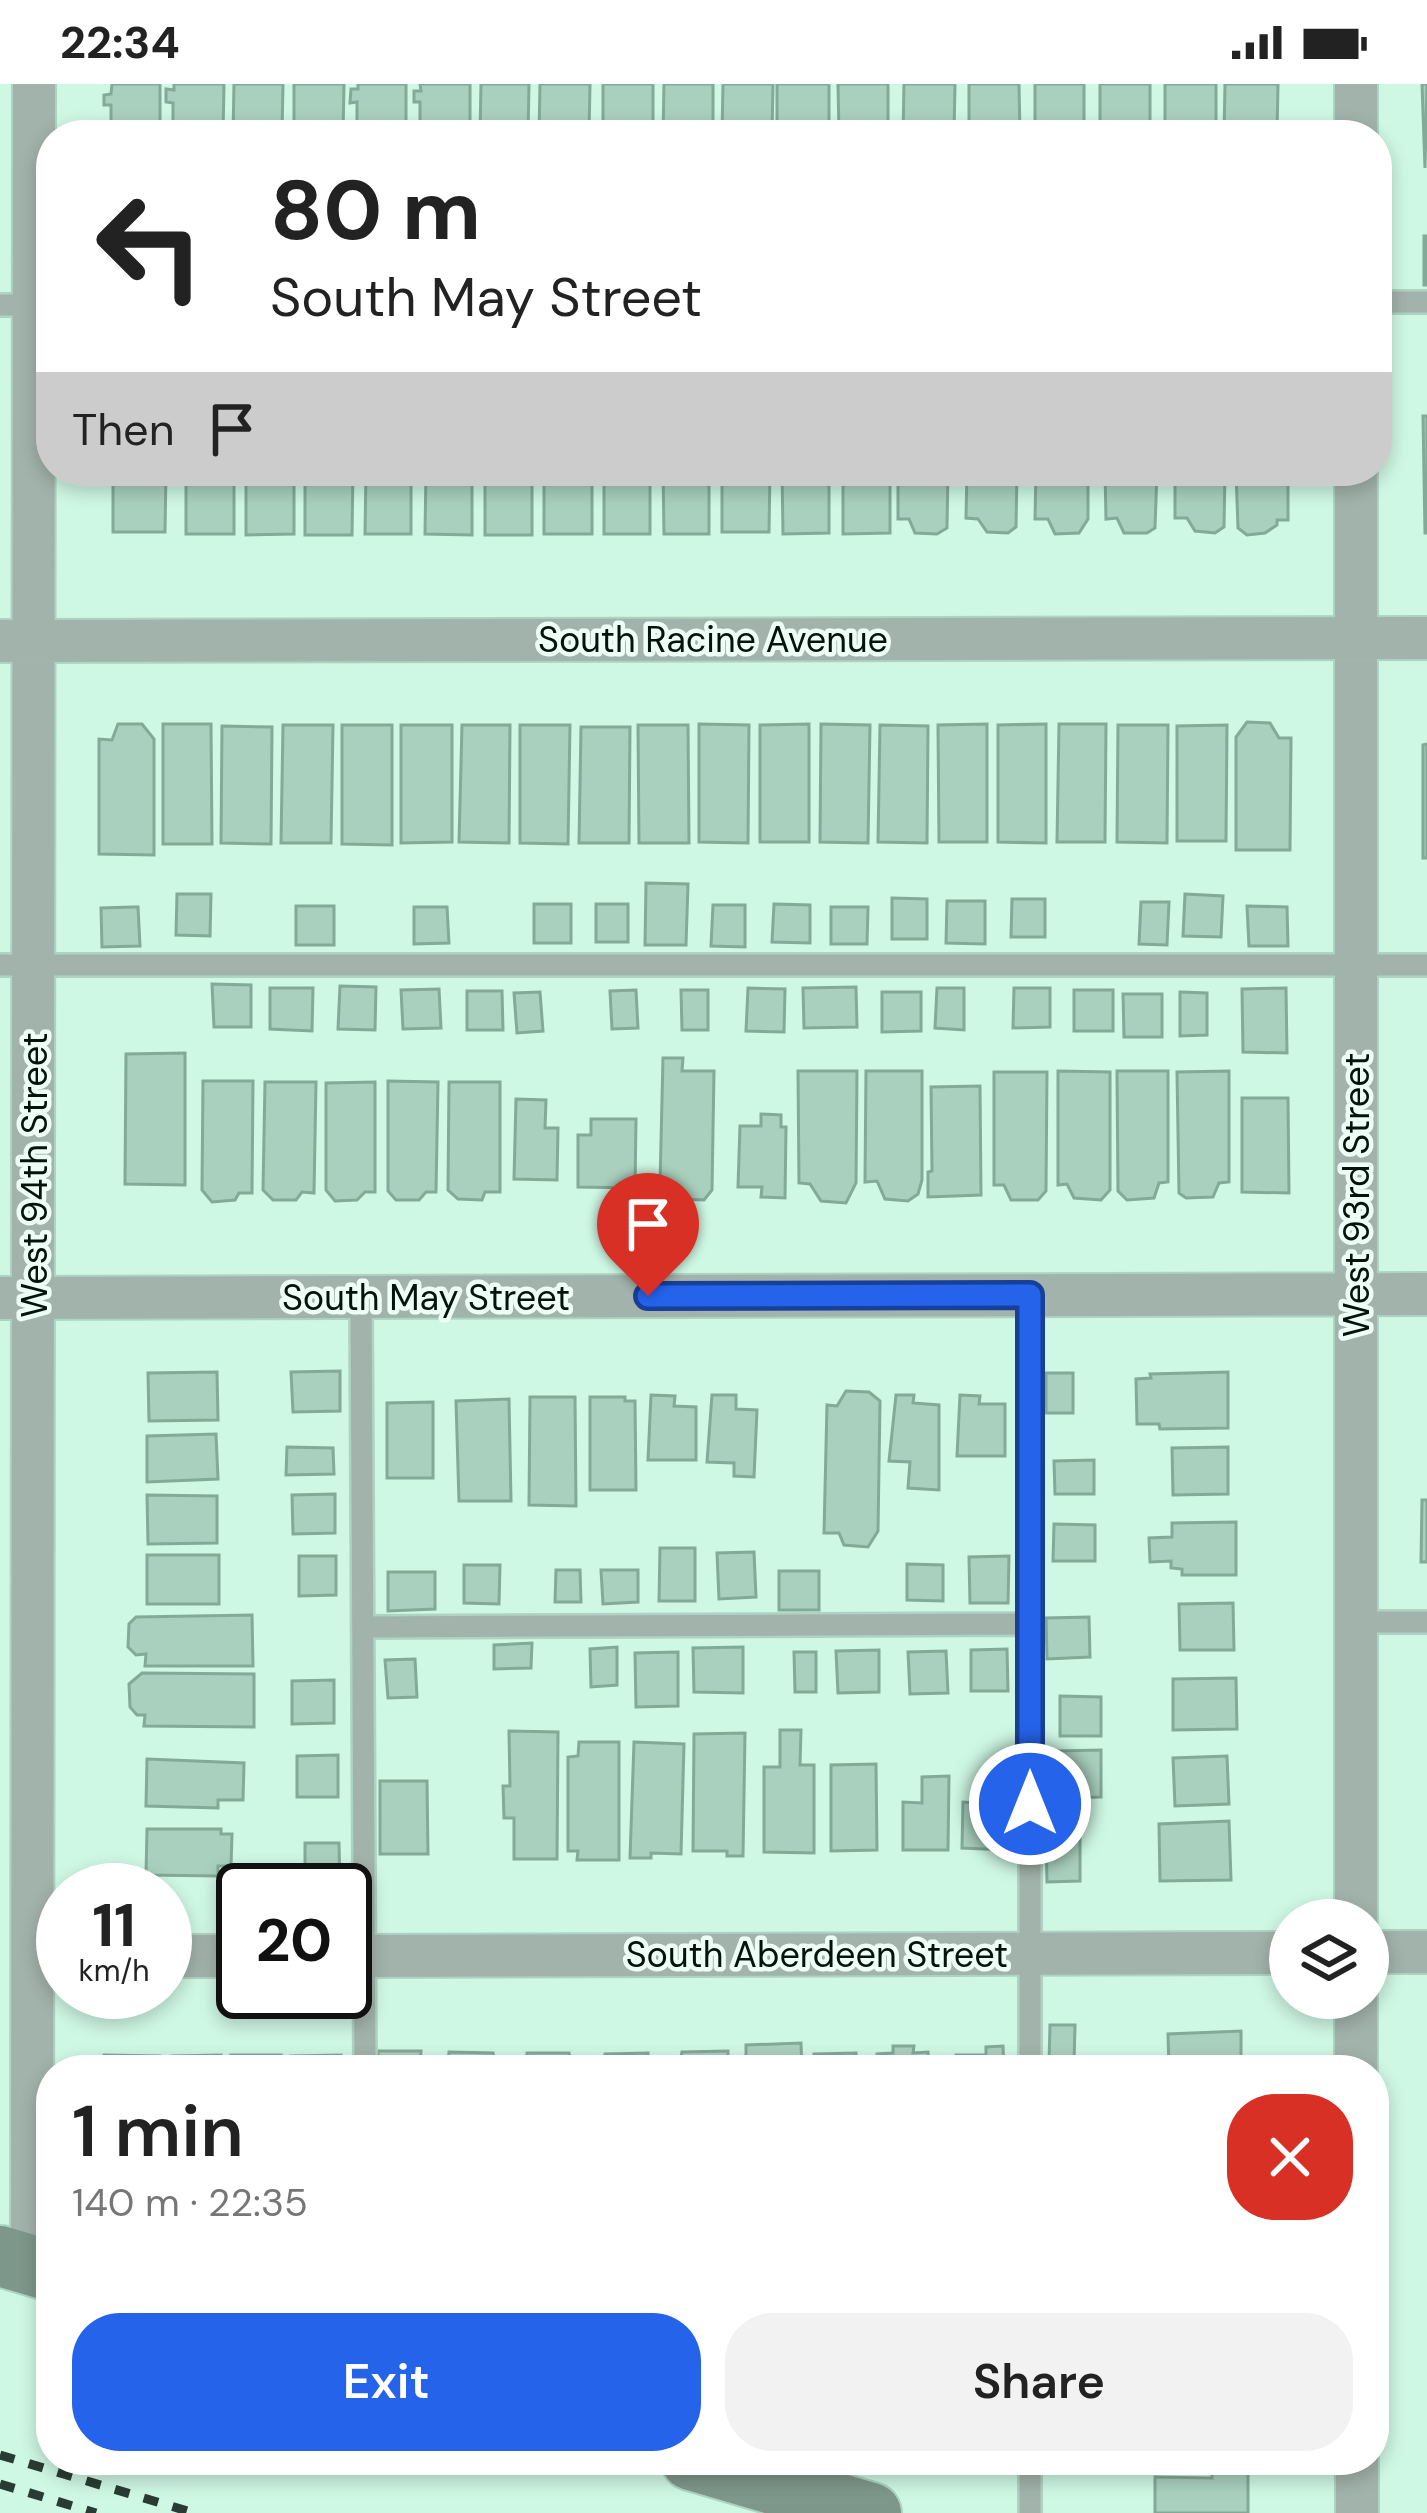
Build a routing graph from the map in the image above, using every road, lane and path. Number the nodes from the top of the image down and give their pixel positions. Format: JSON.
{"nodes":[{"id":1,"x":34,"y":84,"type":"edge"},
{"id":2,"x":1356,"y":84,"type":"edge"},
{"id":3,"x":1356,"y":120,"type":"edge"},
{"id":4,"x":1392,"y":302,"type":"edge"},
{"id":5,"x":1427,"y":302,"type":"edge"},
{"id":6,"x":28,"y":305,"type":"edge"},
{"id":7,"x":1356,"y":486,"type":"edge"},
{"id":8,"x":1356,"y":638,"type":"junction"},
{"id":9,"x":1427,"y":638,"type":"edge"},
{"id":10,"x":17,"y":641,"type":"edge"},
{"id":11,"x":17,"y":965,"type":"edge"},
{"id":12,"x":1356,"y":965,"type":"junction"},
{"id":13,"x":1427,"y":965,"type":"edge"},
{"id":14,"x":1357,"y":1294,"type":"junction"},
{"id":15,"x":1427,"y":1294,"type":"edge"},
{"id":16,"x":1030,"y":1295,"type":"junction"},
{"id":17,"x":361,"y":1297,"type":"junction"},
{"id":18,"x":17,"y":1298,"type":"edge"},
{"id":19,"x":1356,"y":1622,"type":"junction"},
{"id":20,"x":1427,"y":1622,"type":"edge"},
{"id":21,"x":1030,"y":1624,"type":"junction"},
{"id":22,"x":363,"y":1627,"type":"junction"},
{"id":23,"x":44,"y":1863,"type":"edge"},
{"id":24,"x":357,"y":1863,"type":"edge"},
{"id":25,"x":1356,"y":1899,"type":"edge"},
{"id":26,"x":1269,"y":1952,"type":"edge"},
{"id":27,"x":1389,"y":1952,"type":"edge"},
{"id":28,"x":1427,"y":1952,"type":"edge"},
{"id":29,"x":1030,"y":1953,"type":"junction"},
{"id":30,"x":372,"y":1956,"type":"edge"},
{"id":31,"x":44,"y":2019,"type":"edge"},
{"id":32,"x":361,"y":2019,"type":"edge"},
{"id":33,"x":1356,"y":2019,"type":"edge"},
{"id":34,"x":42,"y":2055,"type":"edge"},
{"id":35,"x":364,"y":2055,"type":"edge"},
{"id":36,"x":1030,"y":2055,"type":"edge"},
{"id":37,"x":1356,"y":2055,"type":"edge"},
{"id":38,"x":36,"y":2141,"type":"edge"},
{"id":39,"x":28,"y":2264,"type":"edge"},
{"id":40,"x":742,"y":2475,"type":"edge"},
{"id":41,"x":1030,"y":2475,"type":"edge"},
{"id":42,"x":1357,"y":2475,"type":"edge"},
{"id":43,"x":871,"y":2513,"type":"edge"},
{"id":44,"x":1030,"y":2513,"type":"edge"},
{"id":45,"x":1357,"y":2513,"type":"edge"}],
"edges":[{"from":1,"to":6,"type":"street","name":"West 94th Street"},
{"from":2,"to":3,"type":"street"},
{"from":4,"to":5,"type":"lane"},
{"from":6,"to":10,"type":"street","name":"West 94th Street"},
{"from":7,"to":8,"type":"street","name":"West 93rd Street"},
{"from":8,"to":9,"type":"street","name":"South Racine Avenue"},
{"from":8,"to":10,"type":"street","name":"South Racine Avenue"},
{"from":8,"to":12,"type":"street","name":"West 93rd Street"},
{"from":10,"to":11,"type":"street","name":"West 94th Street"},
{"from":11,"to":12,"type":"lane"},
{"from":11,"to":18,"type":"street","name":"West 94th Street"},
{"from":12,"to":13,"type":"lane"},
{"from":12,"to":14,"type":"street","name":"West 93rd Street"},
{"from":14,"to":15,"type":"street","name":"South May Street"},
{"from":14,"to":16,"type":"street","name":"South May Street"},
{"from":14,"to":19,"type":"street","name":"West 93rd Street"},
{"from":16,"to":17,"type":"street","name":"South May Street"},
{"from":16,"to":21,"type":"lane"},
{"from":17,"to":18,"type":"street","name":"South May Street"},
{"from":17,"to":22,"type":"lane"},
{"from":18,"to":23,"type":"street","name":"West 94th Street"},
{"from":19,"to":20,"type":"lane"},
{"from":19,"to":25,"type":"street","name":"West 93rd Street"},
{"from":21,"to":22,"type":"lane"},
{"from":21,"to":29,"type":"lane"},
{"from":22,"to":24,"type":"lane"},
{"from":26,"to":29,"type":"street","name":"South Aberdeen Street"},
{"from":27,"to":28,"type":"street"},
{"from":29,"to":30,"type":"street","name":"South Aberdeen Street"},
{"from":29,"to":36,"type":"lane"},
{"from":31,"to":34,"type":"street","name":"West 94th Street"},
{"from":32,"to":35,"type":"lane"},
{"from":33,"to":37,"type":"street"},
{"from":38,"to":39,"type":"street","name":"West 94th Street"},
{"from":40,"to":43,"type":"main road"},
{"from":41,"to":44,"type":"lane"},
{"from":42,"to":45,"type":"street"}]}
